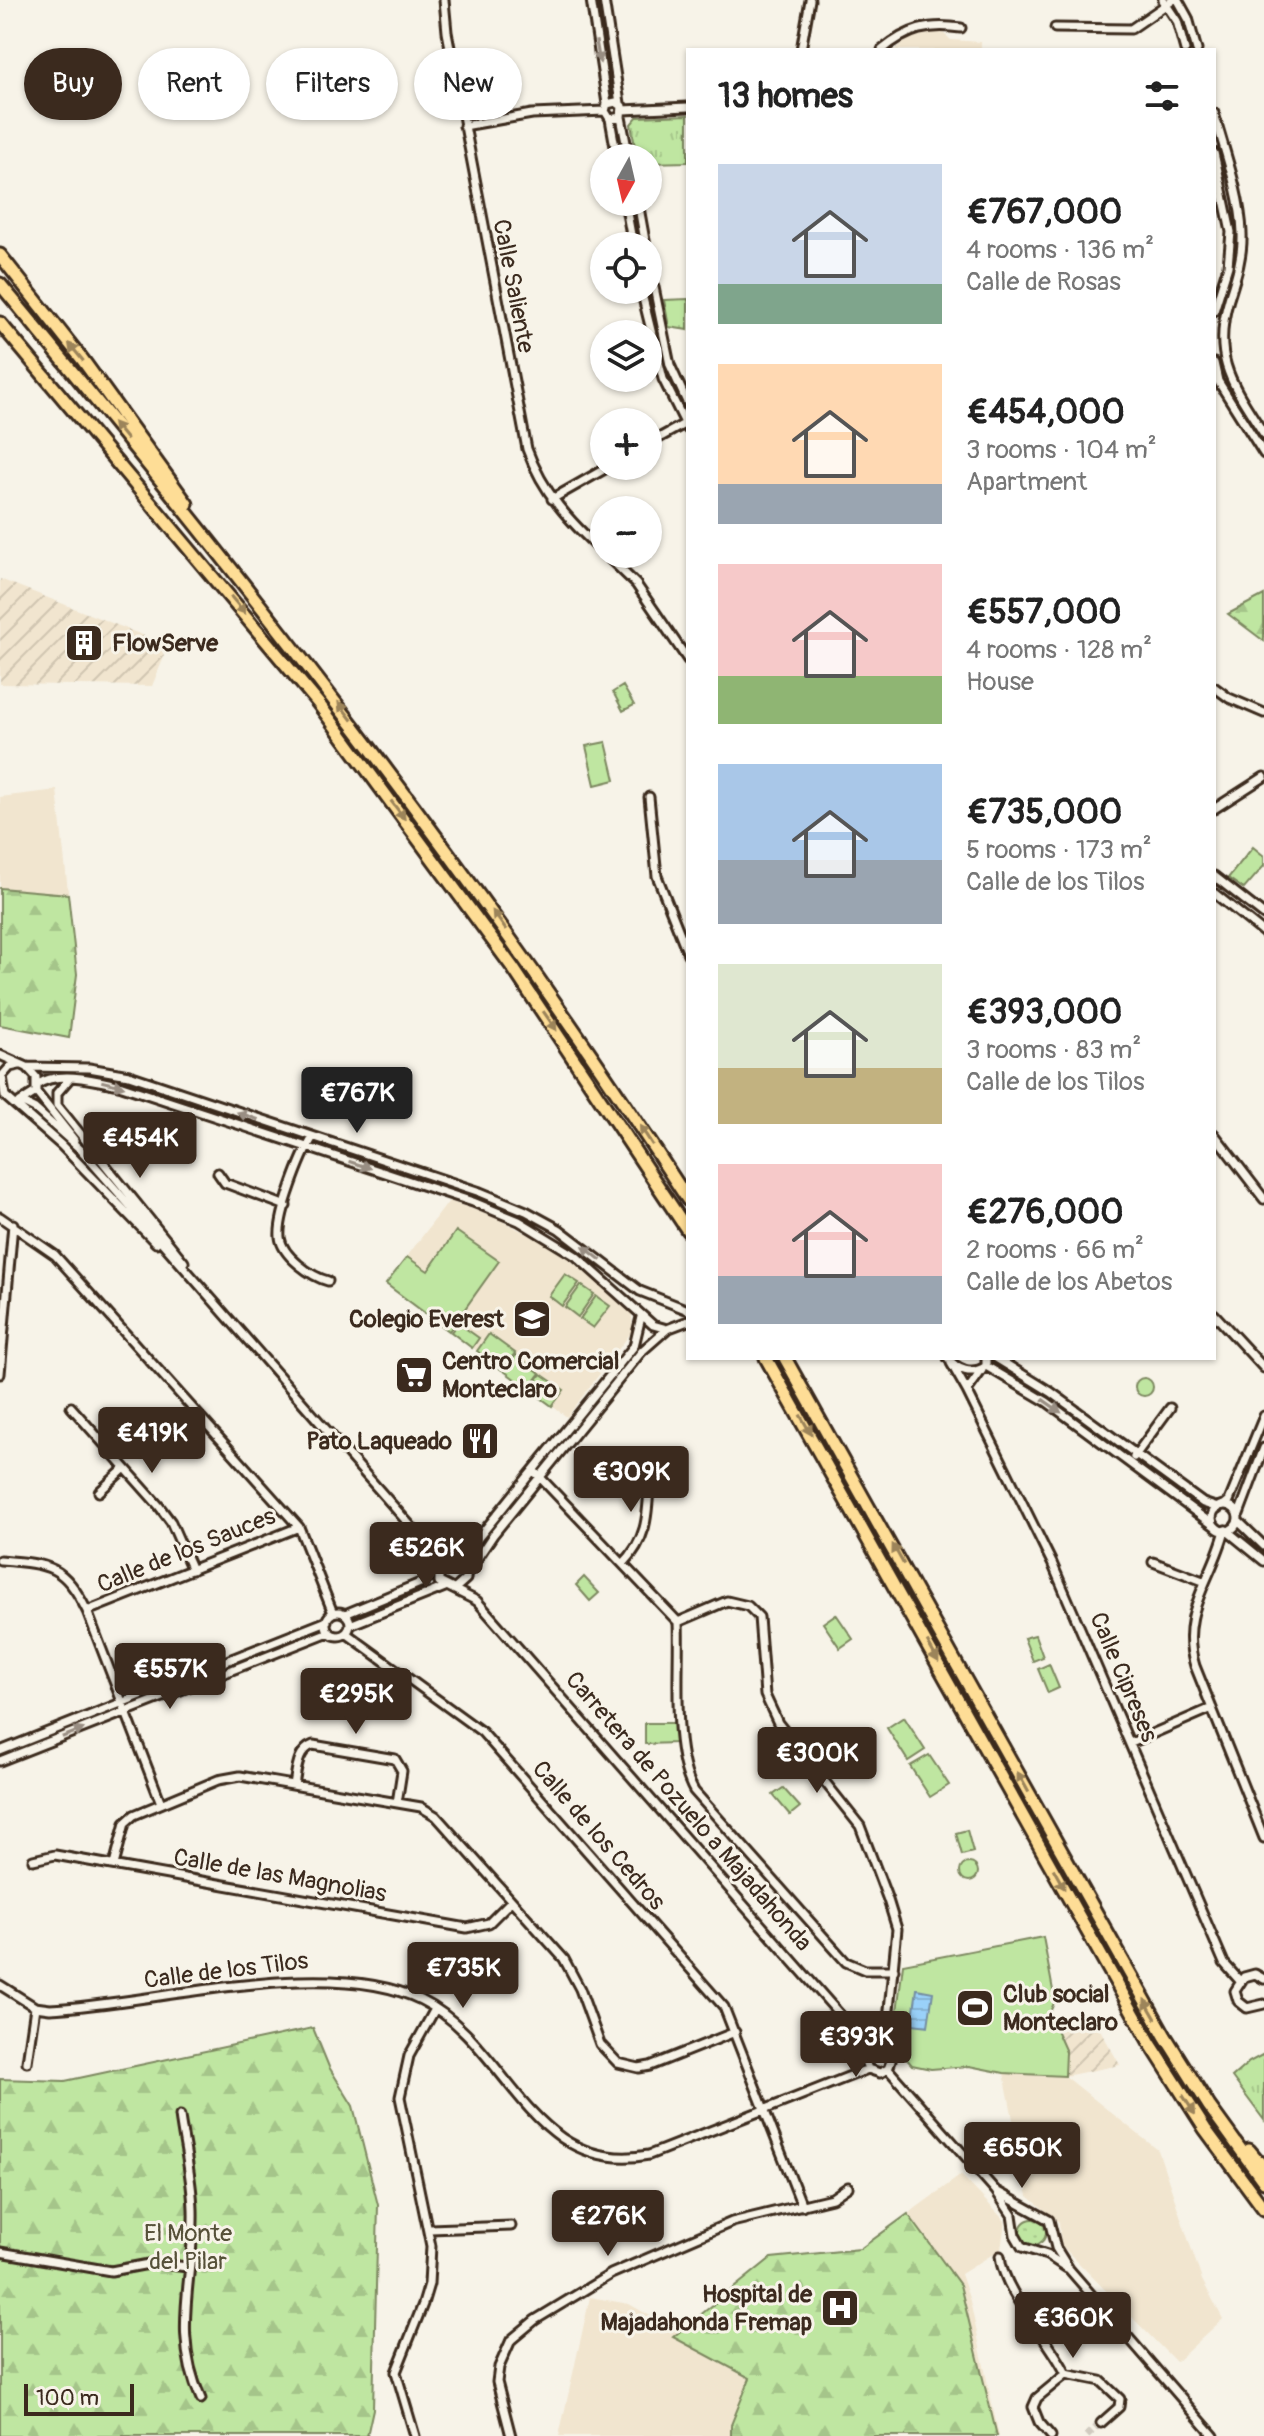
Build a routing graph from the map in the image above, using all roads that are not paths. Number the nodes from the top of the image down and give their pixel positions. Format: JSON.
{"nodes":[{"id":1,"x":444,"y":0,"type":"edge"},
{"id":2,"x":591,"y":0,"type":"edge"},
{"id":3,"x":604,"y":0,"type":"edge"},
{"id":4,"x":810,"y":0,"type":"edge"},
{"id":5,"x":1170,"y":1,"type":"edge"},
{"id":6,"x":961,"y":28,"type":"dead end"},
{"id":7,"x":1055,"y":28,"type":"dead end"},
{"id":8,"x":801,"y":48,"type":"edge"},
{"id":9,"x":884,"y":48,"type":"edge"},
{"id":10,"x":1184,"y":48,"type":"edge"},
{"id":11,"x":1196,"y":48,"type":"edge"},
{"id":12,"x":686,"y":107,"type":"edge"},
{"id":13,"x":621,"y":110,"type":"junction"},
{"id":14,"x":607,"y":111,"type":"junction"},
{"id":15,"x":1216,"y":121,"type":"edge"},
{"id":16,"x":464,"y":126,"type":"junction"},
{"id":17,"x":614,"y":144,"type":"edge"},
{"id":18,"x":627,"y":144,"type":"edge"},
{"id":19,"x":1223,"y":147,"type":"junction"},
{"id":20,"x":1216,"y":150,"type":"edge"},
{"id":21,"x":1216,"y":161,"type":"edge"},
{"id":22,"x":0,"y":255,"type":"edge"},
{"id":23,"x":0,"y":262,"type":"edge"},
{"id":24,"x":0,"y":284,"type":"edge"},
{"id":25,"x":21,"y":284,"type":"junction"},
{"id":26,"x":1216,"y":296,"type":"edge"},
{"id":27,"x":1230,"y":296,"type":"junction"},
{"id":28,"x":644,"y":304,"type":"edge"},
{"id":29,"x":657,"y":304,"type":"edge"},
{"id":30,"x":0,"y":323,"type":"edge"},
{"id":31,"x":1216,"y":372,"type":"edge"},
{"id":32,"x":686,"y":400,"type":"edge"},
{"id":33,"x":686,"y":423,"type":"edge"},
{"id":34,"x":686,"y":425,"type":"edge"},
{"id":35,"x":1264,"y":434,"type":"edge"},
{"id":36,"x":662,"y":437,"type":"edge"},
{"id":37,"x":1264,"y":454,"type":"edge"},
{"id":38,"x":590,"y":477,"type":"edge"},
{"id":39,"x":552,"y":499,"type":"junction"},
{"id":40,"x":590,"y":541,"type":"edge"},
{"id":41,"x":619,"y":568,"type":"edge"},
{"id":42,"x":257,"y":600,"type":"junction"},
{"id":43,"x":686,"y":657,"type":"edge"},
{"id":44,"x":1216,"y":688,"type":"edge"},
{"id":45,"x":1264,"y":713,"type":"edge"},
{"id":46,"x":1264,"y":777,"type":"edge"},
{"id":47,"x":649,"y":797,"type":"dead end"},
{"id":48,"x":1216,"y":808,"type":"edge"},
{"id":49,"x":1216,"y":878,"type":"edge"},
{"id":50,"x":1216,"y":895,"type":"edge"},
{"id":51,"x":1264,"y":915,"type":"edge"},
{"id":52,"x":1264,"y":933,"type":"edge"},
{"id":53,"x":686,"y":949,"type":"edge"},
{"id":54,"x":0,"y":1055,"type":"edge"},
{"id":55,"x":23,"y":1066,"type":"junction"},
{"id":56,"x":1,"y":1075,"type":"edge"},
{"id":57,"x":70,"y":1078,"type":"junction"},
{"id":58,"x":37,"y":1088,"type":"junction"},
{"id":59,"x":6,"y":1100,"type":"edge"},
{"id":60,"x":21,"y":1102,"type":"junction"},
{"id":61,"x":313,"y":1137,"type":"junction"},
{"id":62,"x":1216,"y":1137,"type":"edge"},
{"id":63,"x":307,"y":1147,"type":"junction"},
{"id":64,"x":81,"y":1150,"type":"junction"},
{"id":65,"x":218,"y":1173,"type":"dead end"},
{"id":66,"x":686,"y":1197,"type":"edge"},
{"id":67,"x":1264,"y":1199,"type":"edge"},
{"id":68,"x":286,"y":1206,"type":"junction"},
{"id":69,"x":0,"y":1217,"type":"edge"},
{"id":70,"x":13,"y":1224,"type":"junction"},
{"id":71,"x":686,"y":1228,"type":"edge"},
{"id":72,"x":328,"y":1281,"type":"dead end"},
{"id":73,"x":198,"y":1284,"type":"junction"},
{"id":74,"x":654,"y":1300,"type":"junction"},
{"id":75,"x":684,"y":1310,"type":"edge"},
{"id":76,"x":640,"y":1314,"type":"junction"},
{"id":77,"x":1216,"y":1316,"type":"edge"},
{"id":78,"x":684,"y":1322,"type":"edge"},
{"id":79,"x":667,"y":1329,"type":"junction"},
{"id":80,"x":767,"y":1360,"type":"edge"},
{"id":81,"x":786,"y":1360,"type":"edge"},
{"id":82,"x":949,"y":1360,"type":"edge"},
{"id":83,"x":1000,"y":1360,"type":"edge"},
{"id":84,"x":984,"y":1365,"type":"edge"},
{"id":85,"x":1264,"y":1368,"type":"edge"},
{"id":86,"x":0,"y":1374,"type":"edge"},
{"id":87,"x":967,"y":1391,"type":"junction"},
{"id":88,"x":71,"y":1407,"type":"dead end"},
{"id":89,"x":1170,"y":1408,"type":"dead end"},
{"id":90,"x":1264,"y":1416,"type":"edge"},
{"id":91,"x":1264,"y":1448,"type":"edge"},
{"id":92,"x":1136,"y":1454,"type":"junction"},
{"id":93,"x":1130,"y":1462,"type":"junction"},
{"id":94,"x":125,"y":1468,"type":"junction"},
{"id":95,"x":650,"y":1470,"type":"dead end"},
{"id":96,"x":537,"y":1474,"type":"junction"},
{"id":97,"x":99,"y":1492,"type":"dead end"},
{"id":98,"x":1221,"y":1506,"type":"junction"},
{"id":99,"x":1238,"y":1519,"type":"junction"},
{"id":100,"x":299,"y":1527,"type":"junction"},
{"id":101,"x":1216,"y":1527,"type":"junction"},
{"id":102,"x":1226,"y":1530,"type":"junction"},
{"id":103,"x":1264,"y":1546,"type":"edge"},
{"id":104,"x":430,"y":1548,"type":"junction"},
{"id":105,"x":452,"y":1557,"type":"junction"},
{"id":106,"x":0,"y":1560,"type":"edge"},
{"id":107,"x":1264,"y":1561,"type":"edge"},
{"id":108,"x":1153,"y":1562,"type":"dead end"},
{"id":109,"x":623,"y":1564,"type":"junction"},
{"id":110,"x":438,"y":1567,"type":"junction"},
{"id":111,"x":192,"y":1570,"type":"junction"},
{"id":112,"x":467,"y":1576,"type":"junction"},
{"id":113,"x":1203,"y":1581,"type":"junction"},
{"id":114,"x":445,"y":1587,"type":"junction"},
{"id":115,"x":456,"y":1588,"type":"junction"},
{"id":116,"x":479,"y":1603,"type":"junction"},
{"id":117,"x":87,"y":1611,"type":"junction"},
{"id":118,"x":333,"y":1613,"type":"junction"},
{"id":119,"x":345,"y":1614,"type":"junction"},
{"id":120,"x":327,"y":1621,"type":"junction"},
{"id":121,"x":678,"y":1622,"type":"junction"},
{"id":122,"x":350,"y":1625,"type":"junction"},
{"id":123,"x":329,"y":1632,"type":"junction"},
{"id":124,"x":346,"y":1633,"type":"junction"},
{"id":125,"x":123,"y":1703,"type":"junction"},
{"id":126,"x":1212,"y":1708,"type":"junction"},
{"id":127,"x":126,"y":1712,"type":"junction"},
{"id":128,"x":1131,"y":1743,"type":"junction"},
{"id":129,"x":0,"y":1751,"type":"edge"},
{"id":130,"x":0,"y":1761,"type":"edge"},
{"id":131,"x":294,"y":1785,"type":"junction"},
{"id":132,"x":161,"y":1803,"type":"junction"},
{"id":133,"x":397,"y":1803,"type":"junction"},
{"id":134,"x":1264,"y":1838,"type":"edge"},
{"id":135,"x":33,"y":1860,"type":"dead end"},
{"id":136,"x":114,"y":1865,"type":"junction"},
{"id":137,"x":511,"y":1901,"type":"junction"},
{"id":138,"x":894,"y":1970,"type":"junction"},
{"id":139,"x":1264,"y":1979,"type":"edge"},
{"id":140,"x":1239,"y":1980,"type":"junction"},
{"id":141,"x":0,"y":1985,"type":"edge"},
{"id":142,"x":1264,"y":2004,"type":"edge"},
{"id":143,"x":35,"y":2007,"type":"junction"},
{"id":144,"x":435,"y":2009,"type":"junction"},
{"id":145,"x":735,"y":2032,"type":"junction"},
{"id":146,"x":883,"y":2043,"type":"junction"},
{"id":147,"x":870,"y":2049,"type":"junction"},
{"id":148,"x":27,"y":2062,"type":"dead end"},
{"id":149,"x":868,"y":2069,"type":"junction"},
{"id":150,"x":888,"y":2069,"type":"junction"},
{"id":151,"x":1209,"y":2106,"type":"junction"},
{"id":152,"x":767,"y":2109,"type":"junction"},
{"id":153,"x":180,"y":2116,"type":"dead end"},
{"id":154,"x":1264,"y":2168,"type":"edge"},
{"id":155,"x":1264,"y":2182,"type":"edge"},
{"id":156,"x":848,"y":2187,"type":"dead end"},
{"id":157,"x":996,"y":2191,"type":"junction"},
{"id":158,"x":802,"y":2206,"type":"junction"},
{"id":159,"x":1262,"y":2207,"type":"edge"},
{"id":160,"x":1036,"y":2213,"type":"junction"},
{"id":161,"x":511,"y":2226,"type":"dead end"},
{"id":162,"x":430,"y":2229,"type":"junction"},
{"id":163,"x":1015,"y":2229,"type":"junction"},
{"id":164,"x":1053,"y":2236,"type":"junction"},
{"id":165,"x":1034,"y":2251,"type":"junction"},
{"id":166,"x":0,"y":2252,"type":"edge"},
{"id":167,"x":1000,"y":2256,"type":"dead end"},
{"id":168,"x":187,"y":2267,"type":"junction"},
{"id":169,"x":1069,"y":2269,"type":"junction"},
{"id":170,"x":1066,"y":2374,"type":"junction"},
{"id":171,"x":201,"y":2399,"type":"dead end"},
{"id":172,"x":1101,"y":2423,"type":"tunnel mouth"},
{"id":173,"x":1213,"y":2435,"type":"edge"},
{"id":174,"x":415,"y":2436,"type":"edge"},
{"id":175,"x":511,"y":2436,"type":"edge"},
{"id":176,"x":1051,"y":2436,"type":"edge"}],
"edges":[{"from":1,"to":16,"type":"street","name":"Calle Saliente"},
{"from":2,"to":14,"type":"street","one_way":true},
{"from":3,"to":13,"type":"street"},
{"from":4,"to":8,"type":"street"},
{"from":5,"to":7,"type":"street"},
{"from":5,"to":10,"type":"street"},
{"from":5,"to":11,"type":"street"},
{"from":6,"to":9,"type":"street"},
{"from":12,"to":13,"type":"street"},
{"from":13,"to":14,"type":"street"},
{"from":13,"to":14,"type":"street"},
{"from":13,"to":18,"type":"street"},
{"from":14,"to":16,"type":"street"},
{"from":14,"to":17,"type":"street"},
{"from":15,"to":19,"type":"street"},
{"from":16,"to":39,"type":"street","name":"Calle Saliente"},
{"from":19,"to":20,"type":"street"},
{"from":19,"to":27,"type":"street"},
{"from":21,"to":26,"type":"street"},
{"from":22,"to":25,"type":"highway"},
{"from":23,"to":25,"type":"highway"},
{"from":42,"to":24,"type":"highway","one_way":true},
{"from":42,"to":25,"type":"highway","one_way":true},
{"from":26,"to":27,"type":"street"},
{"from":27,"to":35,"type":"street"},
{"from":28,"to":33,"type":"street"},
{"from":29,"to":32,"type":"street"},
{"from":30,"to":71,"type":"highway","one_way":true},
{"from":31,"to":37,"type":"street"},
{"from":34,"to":36,"type":"street"},
{"from":38,"to":39,"type":"street"},
{"from":39,"to":40,"type":"street","name":"Calle Saliente"},
{"from":41,"to":43,"type":"street","name":"Calle Saliente"},
{"from":66,"to":42,"type":"highway","one_way":true},
{"from":44,"to":45,"type":"street"},
{"from":46,"to":48,"type":"street"},
{"from":47,"to":53,"type":"street"},
{"from":49,"to":51,"type":"street"},
{"from":50,"to":52,"type":"street"},
{"from":54,"to":55,"type":"street"},
{"from":55,"to":56,"type":"street"},
{"from":55,"to":58,"type":"street"},
{"from":61,"to":55,"type":"street","one_way":true},
{"from":56,"to":59,"type":"street"},
{"from":57,"to":58,"type":"street"},
{"from":57,"to":63,"type":"street","one_way":true},
{"from":57,"to":73,"type":"street"},
{"from":58,"to":60,"type":"street"},
{"from":58,"to":64,"type":"street"},
{"from":59,"to":60,"type":"street"},
{"from":59,"to":73,"type":"street"},
{"from":60,"to":64,"type":"street"},
{"from":61,"to":63,"type":"street"},
{"from":74,"to":61,"type":"street","one_way":true},
{"from":62,"to":67,"type":"street"},
{"from":63,"to":68,"type":"street"},
{"from":63,"to":76,"type":"street","one_way":true},
{"from":64,"to":73,"type":"street"},
{"from":65,"to":68,"type":"street"},
{"from":68,"to":72,"type":"street"},
{"from":69,"to":70,"type":"street"},
{"from":70,"to":86,"type":"street"},
{"from":70,"to":100,"type":"street"},
{"from":73,"to":104,"type":"street"},
{"from":74,"to":75,"type":"street"},
{"from":74,"to":76,"type":"street"},
{"from":75,"to":78,"type":"street"},
{"from":76,"to":79,"type":"street"},
{"from":76,"to":96,"type":"street"},
{"from":77,"to":85,"type":"street"},
{"from":78,"to":79,"type":"street"},
{"from":79,"to":96,"type":"street"},
{"from":80,"to":159,"type":"highway","one_way":true},
{"from":151,"to":81,"type":"highway","one_way":true},
{"from":82,"to":84,"type":"street"},
{"from":82,"to":87,"type":"street","name":"Calle Cipreses"},
{"from":83,"to":92,"type":"street"},
{"from":84,"to":87,"type":"street"},
{"from":84,"to":93,"type":"street","one_way":true},
{"from":87,"to":128,"type":"street","name":"Calle Cipreses"},
{"from":88,"to":94,"type":"street"},
{"from":89,"to":92,"type":"street"},
{"from":90,"to":98,"type":"street"},
{"from":91,"to":99,"type":"street"},
{"from":92,"to":93,"type":"street"},
{"from":92,"to":98,"type":"street"},
{"from":93,"to":101,"type":"street"},
{"from":94,"to":97,"type":"street"},
{"from":94,"to":111,"type":"street"},
{"from":95,"to":109,"type":"street"},
{"from":96,"to":105,"type":"street"},
{"from":96,"to":109,"type":"street"},
{"from":96,"to":112,"type":"street"},
{"from":98,"to":99,"type":"street"},
{"from":98,"to":101,"type":"street"},
{"from":99,"to":102,"type":"street"},
{"from":99,"to":103,"type":"street"},
{"from":100,"to":111,"type":"street","name":"Calle de los Sauces"},
{"from":100,"to":118,"type":"street"},
{"from":101,"to":102,"type":"street"},
{"from":102,"to":107,"type":"street"},
{"from":102,"to":113,"type":"street"},
{"from":104,"to":105,"type":"street"},
{"from":104,"to":110,"type":"street"},
{"from":105,"to":110,"type":"street"},
{"from":105,"to":112,"type":"street"},
{"from":106,"to":117,"type":"street"},
{"from":108,"to":113,"type":"street"},
{"from":109,"to":121,"type":"street"},
{"from":110,"to":114,"type":"street"},
{"from":110,"to":119,"type":"street"},
{"from":111,"to":117,"type":"street","name":"Calle de los Sauces"},
{"from":112,"to":115,"type":"street"},
{"from":112,"to":116,"type":"street","name":"Carretera de Pozuelo a Majadahonda"},
{"from":113,"to":126,"type":"street"},
{"from":114,"to":115,"type":"street"},
{"from":114,"to":122,"type":"street"},
{"from":115,"to":116,"type":"street","name":"Carretera de Pozuelo a Majadahonda"},
{"from":116,"to":147,"type":"street","name":"Carretera de Pozuelo a Majadahonda"},
{"from":117,"to":125,"type":"street"},
{"from":118,"to":119,"type":"street"},
{"from":118,"to":120,"type":"street"},
{"from":119,"to":122,"type":"street"},
{"from":120,"to":123,"type":"street"},
{"from":120,"to":125,"type":"street"},
{"from":121,"to":138,"type":"street"},
{"from":121,"to":138,"type":"street"},
{"from":122,"to":124,"type":"street"},
{"from":123,"to":124,"type":"street"},
{"from":123,"to":127,"type":"street"},
{"from":124,"to":145,"type":"street","name":"Calle de los Cedros"},
{"from":125,"to":127,"type":"street"},
{"from":125,"to":129,"type":"street"},
{"from":126,"to":128,"type":"street"},
{"from":126,"to":134,"type":"street"},
{"from":130,"to":127,"type":"street","one_way":true},
{"from":127,"to":132,"type":"street"},
{"from":128,"to":140,"type":"street","name":"Calle Cipreses"},
{"from":131,"to":132,"type":"street"},
{"from":131,"to":133,"type":"street"},
{"from":131,"to":133,"type":"street"},
{"from":132,"to":136,"type":"street"},
{"from":133,"to":137,"type":"street"},
{"from":135,"to":136,"type":"street","name":"Calle de las Magnolias"},
{"from":136,"to":137,"type":"street","name":"Calle de las Magnolias"},
{"from":137,"to":145,"type":"street"},
{"from":138,"to":146,"type":"street"},
{"from":139,"to":140,"type":"street"},
{"from":140,"to":142,"type":"street","name":"Calle Cipreses"},
{"from":141,"to":143,"type":"street"},
{"from":143,"to":144,"type":"street","name":"Calle de los Tilos"},
{"from":143,"to":148,"type":"street"},
{"from":144,"to":152,"type":"street","name":"Calle de los Tilos"},
{"from":144,"to":162,"type":"street"},
{"from":145,"to":152,"type":"street","name":"Calle de los Cedros"},
{"from":146,"to":147,"type":"street"},
{"from":146,"to":150,"type":"street"},
{"from":147,"to":149,"type":"street"},
{"from":149,"to":150,"type":"street"},
{"from":149,"to":152,"type":"street","name":"Calle de los Tilos"},
{"from":150,"to":157,"type":"street"},
{"from":151,"to":154,"type":"highway"},
{"from":151,"to":155,"type":"highway"},
{"from":152,"to":158,"type":"street","name":"Calle de los Cedros"},
{"from":153,"to":168,"type":"street"},
{"from":156,"to":158,"type":"street"},
{"from":157,"to":160,"type":"street"},
{"from":157,"to":163,"type":"street"},
{"from":158,"to":175,"type":"street"},
{"from":160,"to":163,"type":"street"},
{"from":160,"to":164,"type":"street"},
{"from":161,"to":162,"type":"street"},
{"from":162,"to":174,"type":"street"},
{"from":163,"to":165,"type":"street"},
{"from":164,"to":165,"type":"street"},
{"from":164,"to":169,"type":"street"},
{"from":165,"to":169,"type":"street"},
{"from":166,"to":168,"type":"street"},
{"from":167,"to":170,"type":"street"},
{"from":168,"to":171,"type":"street"},
{"from":169,"to":173,"type":"street"},
{"from":170,"to":172,"type":"street"},
{"from":170,"to":176,"type":"street"}]}
